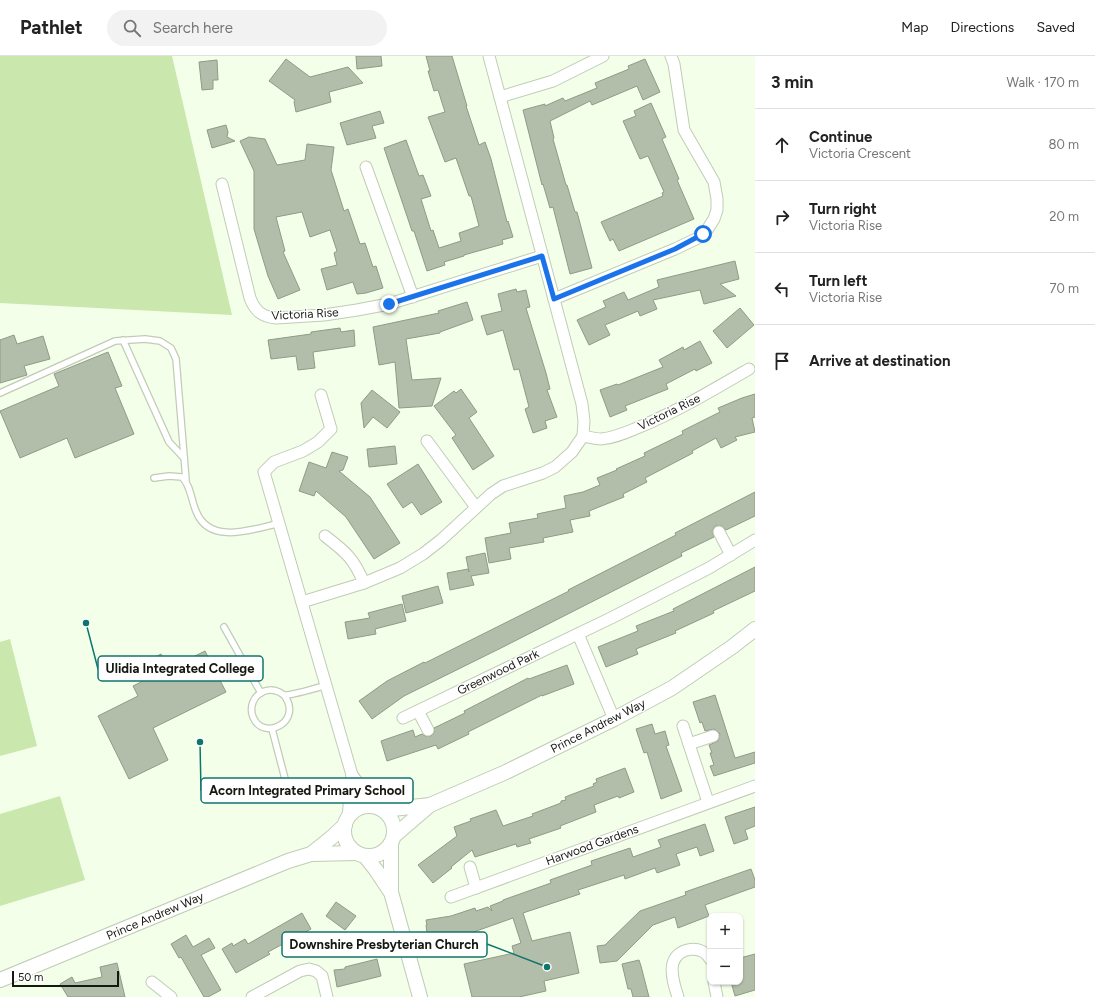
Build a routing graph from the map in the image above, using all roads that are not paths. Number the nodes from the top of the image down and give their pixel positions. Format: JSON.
{"nodes":[{"id":1,"x":489,"y":56,"type":"edge"},
{"id":2,"x":603,"y":56,"type":"edge"},
{"id":3,"x":671,"y":56,"type":"edge"},
{"id":4,"x":500,"y":97,"type":"junction"},
{"id":5,"x":366,"y":167,"type":"dead end"},
{"id":6,"x":222,"y":184,"type":"dead end"},
{"id":7,"x":542,"y":256,"type":"junction"},
{"id":8,"x":413,"y":297,"type":"junction"},
{"id":9,"x":554,"y":299,"type":"junction"},
{"id":10,"x":123,"y":340,"type":"junction"},
{"id":11,"x":749,"y":369,"type":"dead end"},
{"id":12,"x":0,"y":392,"type":"edge"},
{"id":13,"x":321,"y":395,"type":"dead end"},
{"id":14,"x":583,"y":436,"type":"junction"},
{"id":15,"x":427,"y":441,"type":"dead end"},
{"id":16,"x":184,"y":458,"type":"junction"},
{"id":17,"x":154,"y":478,"type":"dead end"},
{"id":18,"x":186,"y":480,"type":"junction"},
{"id":19,"x":476,"y":506,"type":"junction"},
{"id":20,"x":280,"y":523,"type":"junction"},
{"id":21,"x":718,"y":532,"type":"dead end"},
{"id":22,"x":325,"y":536,"type":"dead end"},
{"id":23,"x":755,"y":540,"type":"edge"},
{"id":24,"x":731,"y":555,"type":"junction"},
{"id":25,"x":364,"y":583,"type":"junction"},
{"id":26,"x":302,"y":602,"type":"junction"},
{"id":27,"x":224,"y":627,"type":"dead end"},
{"id":28,"x":755,"y":629,"type":"edge"},
{"id":29,"x":578,"y":634,"type":"junction"},
{"id":30,"x":326,"y":686,"type":"junction"},
{"id":31,"x":261,"y":693,"type":"junction"},
{"id":32,"x":284,"y":695,"type":"junction"},
{"id":33,"x":418,"y":711,"type":"junction"},
{"id":34,"x":403,"y":718,"type":"dead end"},
{"id":35,"x":614,"y":719,"type":"junction"},
{"id":36,"x":683,"y":726,"type":"dead end"},
{"id":37,"x":272,"y":728,"type":"junction"},
{"id":38,"x":428,"y":730,"type":"dead end"},
{"id":39,"x":713,"y":736,"type":"dead end"},
{"id":40,"x":689,"y":744,"type":"junction"},
{"id":41,"x":352,"y":775,"type":"junction"},
{"id":42,"x":755,"y":786,"type":"edge"},
{"id":43,"x":289,"y":794,"type":"dead end"},
{"id":44,"x":708,"y":802,"type":"junction"},
{"id":45,"x":430,"y":805,"type":"junction"},
{"id":46,"x":380,"y":808,"type":"junction"},
{"id":47,"x":347,"y":821,"type":"junction"},
{"id":48,"x":393,"y":840,"type":"junction"},
{"id":49,"x":311,"y":854,"type":"junction"},
{"id":50,"x":361,"y":855,"type":"junction"},
{"id":51,"x":470,"y":867,"type":"dead end"},
{"id":52,"x":476,"y":888,"type":"junction"},
{"id":53,"x":390,"y":892,"type":"junction"},
{"id":54,"x":451,"y":897,"type":"dead end"},
{"id":55,"x":707,"y":954,"type":"edge"},
{"id":56,"x":0,"y":980,"type":"edge"},
{"id":57,"x":152,"y":982,"type":"dead end"},
{"id":58,"x":715,"y":985,"type":"edge"},
{"id":59,"x":171,"y":997,"type":"edge"},
{"id":60,"x":252,"y":997,"type":"edge"},
{"id":61,"x":327,"y":997,"type":"edge"},
{"id":62,"x":420,"y":997,"type":"edge"},
{"id":63,"x":678,"y":997,"type":"edge"},
{"id":64,"x":717,"y":997,"type":"edge"}],
"edges":[{"from":1,"to":4,"type":"street"},
{"from":2,"to":4,"type":"street"},
{"from":3,"to":9,"type":"street"},
{"from":4,"to":7,"type":"street"},
{"from":5,"to":8,"type":"street"},
{"from":6,"to":8,"type":"street","name":"Victoria Rise"},
{"from":7,"to":8,"type":"street","name":"Victoria Rise"},
{"from":7,"to":9,"type":"street"},
{"from":9,"to":14,"type":"street"},
{"from":10,"to":12,"type":"lane"},
{"from":10,"to":16,"type":"lane"},
{"from":10,"to":16,"type":"lane"},
{"from":11,"to":14,"type":"street","name":"Victoria Rise"},
{"from":13,"to":20,"type":"street"},
{"from":14,"to":19,"type":"street"},
{"from":15,"to":19,"type":"street"},
{"from":16,"to":18,"type":"lane"},
{"from":17,"to":18,"type":"lane"},
{"from":18,"to":20,"type":"lane"},
{"from":19,"to":25,"type":"street"},
{"from":20,"to":26,"type":"street"},
{"from":21,"to":24,"type":"street"},
{"from":22,"to":25,"type":"street"},
{"from":23,"to":24,"type":"street","name":"Greenwood Park"},
{"from":24,"to":29,"type":"street","name":"Greenwood Park"},
{"from":25,"to":26,"type":"street"},
{"from":26,"to":30,"type":"street"},
{"from":27,"to":31,"type":"lane"},
{"from":28,"to":35,"type":"street","name":"Prince Andrew Way"},
{"from":29,"to":33,"type":"street","name":"Greenwood Park"},
{"from":29,"to":35,"type":"street"},
{"from":30,"to":32,"type":"lane"},
{"from":30,"to":41,"type":"street"},
{"from":31,"to":32,"type":"lane"},
{"from":31,"to":37,"type":"lane"},
{"from":32,"to":37,"type":"lane"},
{"from":33,"to":34,"type":"street","name":"Greenwood Park"},
{"from":33,"to":38,"type":"street"},
{"from":35,"to":45,"type":"street","name":"Prince Andrew Way"},
{"from":36,"to":40,"type":"street"},
{"from":37,"to":43,"type":"lane"},
{"from":39,"to":40,"type":"street"},
{"from":40,"to":44,"type":"street"},
{"from":41,"to":46,"type":"street"},
{"from":41,"to":47,"type":"street"},
{"from":42,"to":44,"type":"street","name":"Harwood Gardens"},
{"from":44,"to":52,"type":"street","name":"Harwood Gardens"},
{"from":45,"to":46,"type":"street","name":"Prince Andrew Way"},
{"from":45,"to":48,"type":"street","name":"Prince Andrew Way"},
{"from":46,"to":47,"type":"street"},
{"from":46,"to":48,"type":"street"},
{"from":47,"to":49,"type":"street","name":"Prince Andrew Way"},
{"from":47,"to":50,"type":"street"},
{"from":48,"to":50,"type":"street"},
{"from":48,"to":53,"type":"street"},
{"from":49,"to":50,"type":"street","name":"Prince Andrew Way"},
{"from":49,"to":56,"type":"street","name":"Prince Andrew Way"},
{"from":50,"to":53,"type":"street"},
{"from":51,"to":52,"type":"street"},
{"from":52,"to":54,"type":"street","name":"Harwood Gardens"},
{"from":53,"to":62,"type":"street"},
{"from":55,"to":63,"type":"street"},
{"from":57,"to":59,"type":"street"},
{"from":58,"to":64,"type":"street"},
{"from":60,"to":61,"type":"street"}]}
